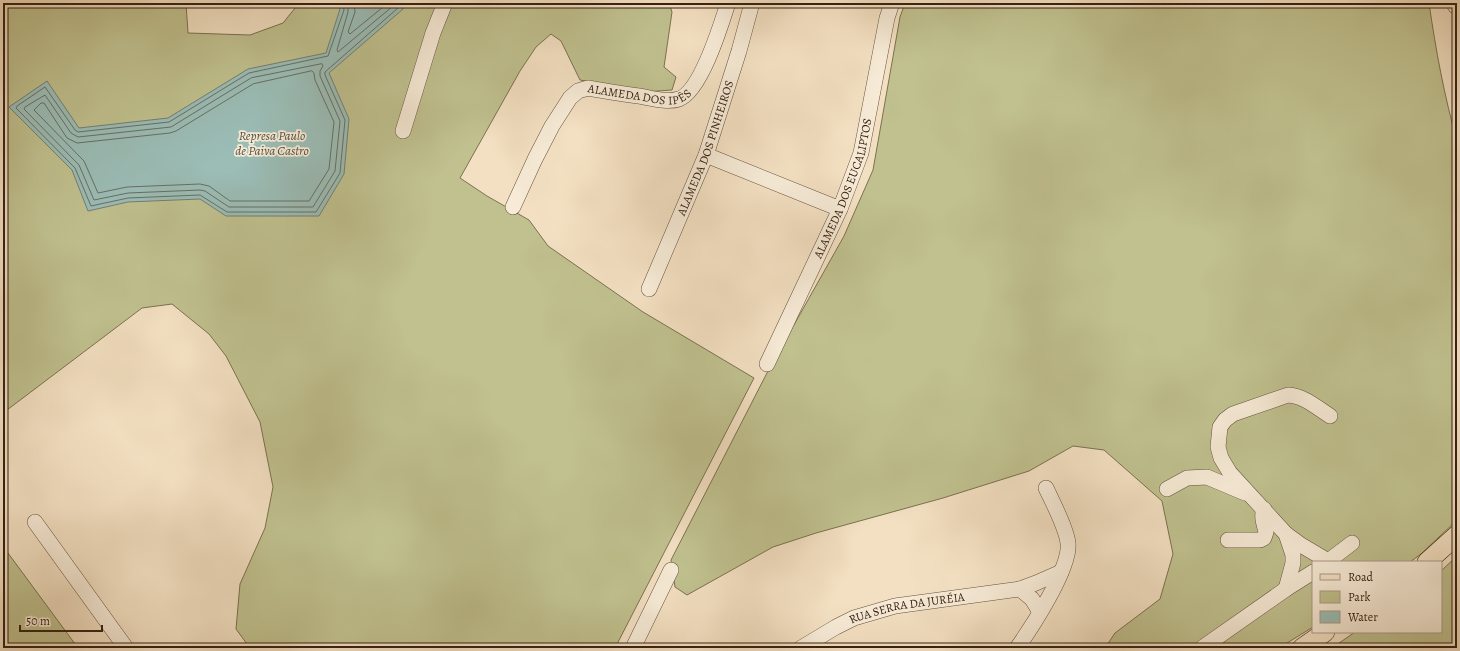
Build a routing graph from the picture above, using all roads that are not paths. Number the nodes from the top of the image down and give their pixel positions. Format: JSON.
{"nodes":[{"id":1,"x":445,"y":3,"type":"edge"},
{"id":2,"x":728,"y":3,"type":"edge"},
{"id":3,"x":752,"y":3,"type":"edge"},
{"id":4,"x":892,"y":3,"type":"edge"},
{"id":5,"x":403,"y":131,"type":"dead end"},
{"id":6,"x":706,"y":155,"type":"junction"},
{"id":7,"x":513,"y":207,"type":"dead end"},
{"id":8,"x":840,"y":209,"type":"junction"},
{"id":9,"x":649,"y":289,"type":"dead end"},
{"id":10,"x":767,"y":364,"type":"dead end"},
{"id":11,"x":1330,"y":416,"type":"dead end"},
{"id":12,"x":1046,"y":488,"type":"dead end"},
{"id":13,"x":1167,"y":489,"type":"dead end"},
{"id":14,"x":1250,"y":496,"type":"junction"},
{"id":15,"x":1264,"y":509,"type":"junction"},
{"id":16,"x":35,"y":522,"type":"dead end"},
{"id":17,"x":1286,"y":534,"type":"junction"},
{"id":18,"x":1457,"y":535,"type":"edge"},
{"id":19,"x":1228,"y":540,"type":"dead end"},
{"id":20,"x":1352,"y":543,"type":"dead end"},
{"id":21,"x":1326,"y":561,"type":"edge"},
{"id":22,"x":1329,"y":561,"type":"edge"},
{"id":23,"x":1428,"y":561,"type":"edge"},
{"id":24,"x":671,"y":570,"type":"dead end"},
{"id":25,"x":1061,"y":572,"type":"junction"},
{"id":26,"x":1312,"y":573,"type":"edge"},
{"id":27,"x":1020,"y":588,"type":"junction"},
{"id":28,"x":1286,"y":589,"type":"junction"},
{"id":29,"x":1040,"y":612,"type":"junction"},
{"id":30,"x":1324,"y":633,"type":"edge"},
{"id":31,"x":638,"y":646,"type":"edge"},
{"id":32,"x":126,"y":648,"type":"edge"},
{"id":33,"x":801,"y":648,"type":"edge"},
{"id":34,"x":1017,"y":648,"type":"edge"},
{"id":35,"x":1202,"y":648,"type":"edge"},
{"id":36,"x":1302,"y":648,"type":"edge"}],
"edges":[{"from":1,"to":5,"type":"street"},
{"from":2,"to":7,"type":"street","name":"ALAMEDA DOS IPÊS"},
{"from":3,"to":6,"type":"street","name":"ALAMEDA DOS PINHEIROS"},
{"from":4,"to":8,"type":"street","name":"ALAMEDA DOS EUCALIPTOS"},
{"from":6,"to":8,"type":"street"},
{"from":6,"to":9,"type":"street","name":"ALAMEDA DOS PINHEIROS"},
{"from":8,"to":10,"type":"street","name":"ALAMEDA DOS EUCALIPTOS"},
{"from":11,"to":14,"type":"street"},
{"from":12,"to":25,"type":"street"},
{"from":13,"to":14,"type":"street"},
{"from":14,"to":15,"type":"street"},
{"from":15,"to":17,"type":"street"},
{"from":15,"to":19,"type":"street"},
{"from":16,"to":32,"type":"street"},
{"from":17,"to":21,"type":"street"},
{"from":17,"to":28,"type":"street"},
{"from":18,"to":23,"type":"main road"},
{"from":20,"to":22,"type":"street"},
{"from":24,"to":31,"type":"street"},
{"from":25,"to":27,"type":"street","name":"RUA SERRA DA JURÉIA"},
{"from":25,"to":29,"type":"street"},
{"from":26,"to":28,"type":"street"},
{"from":27,"to":29,"type":"street"},
{"from":27,"to":33,"type":"street","name":"RUA SERRA DA JURÉIA"},
{"from":28,"to":35,"type":"street"},
{"from":29,"to":34,"type":"street"},
{"from":30,"to":36,"type":"main road"}]}
